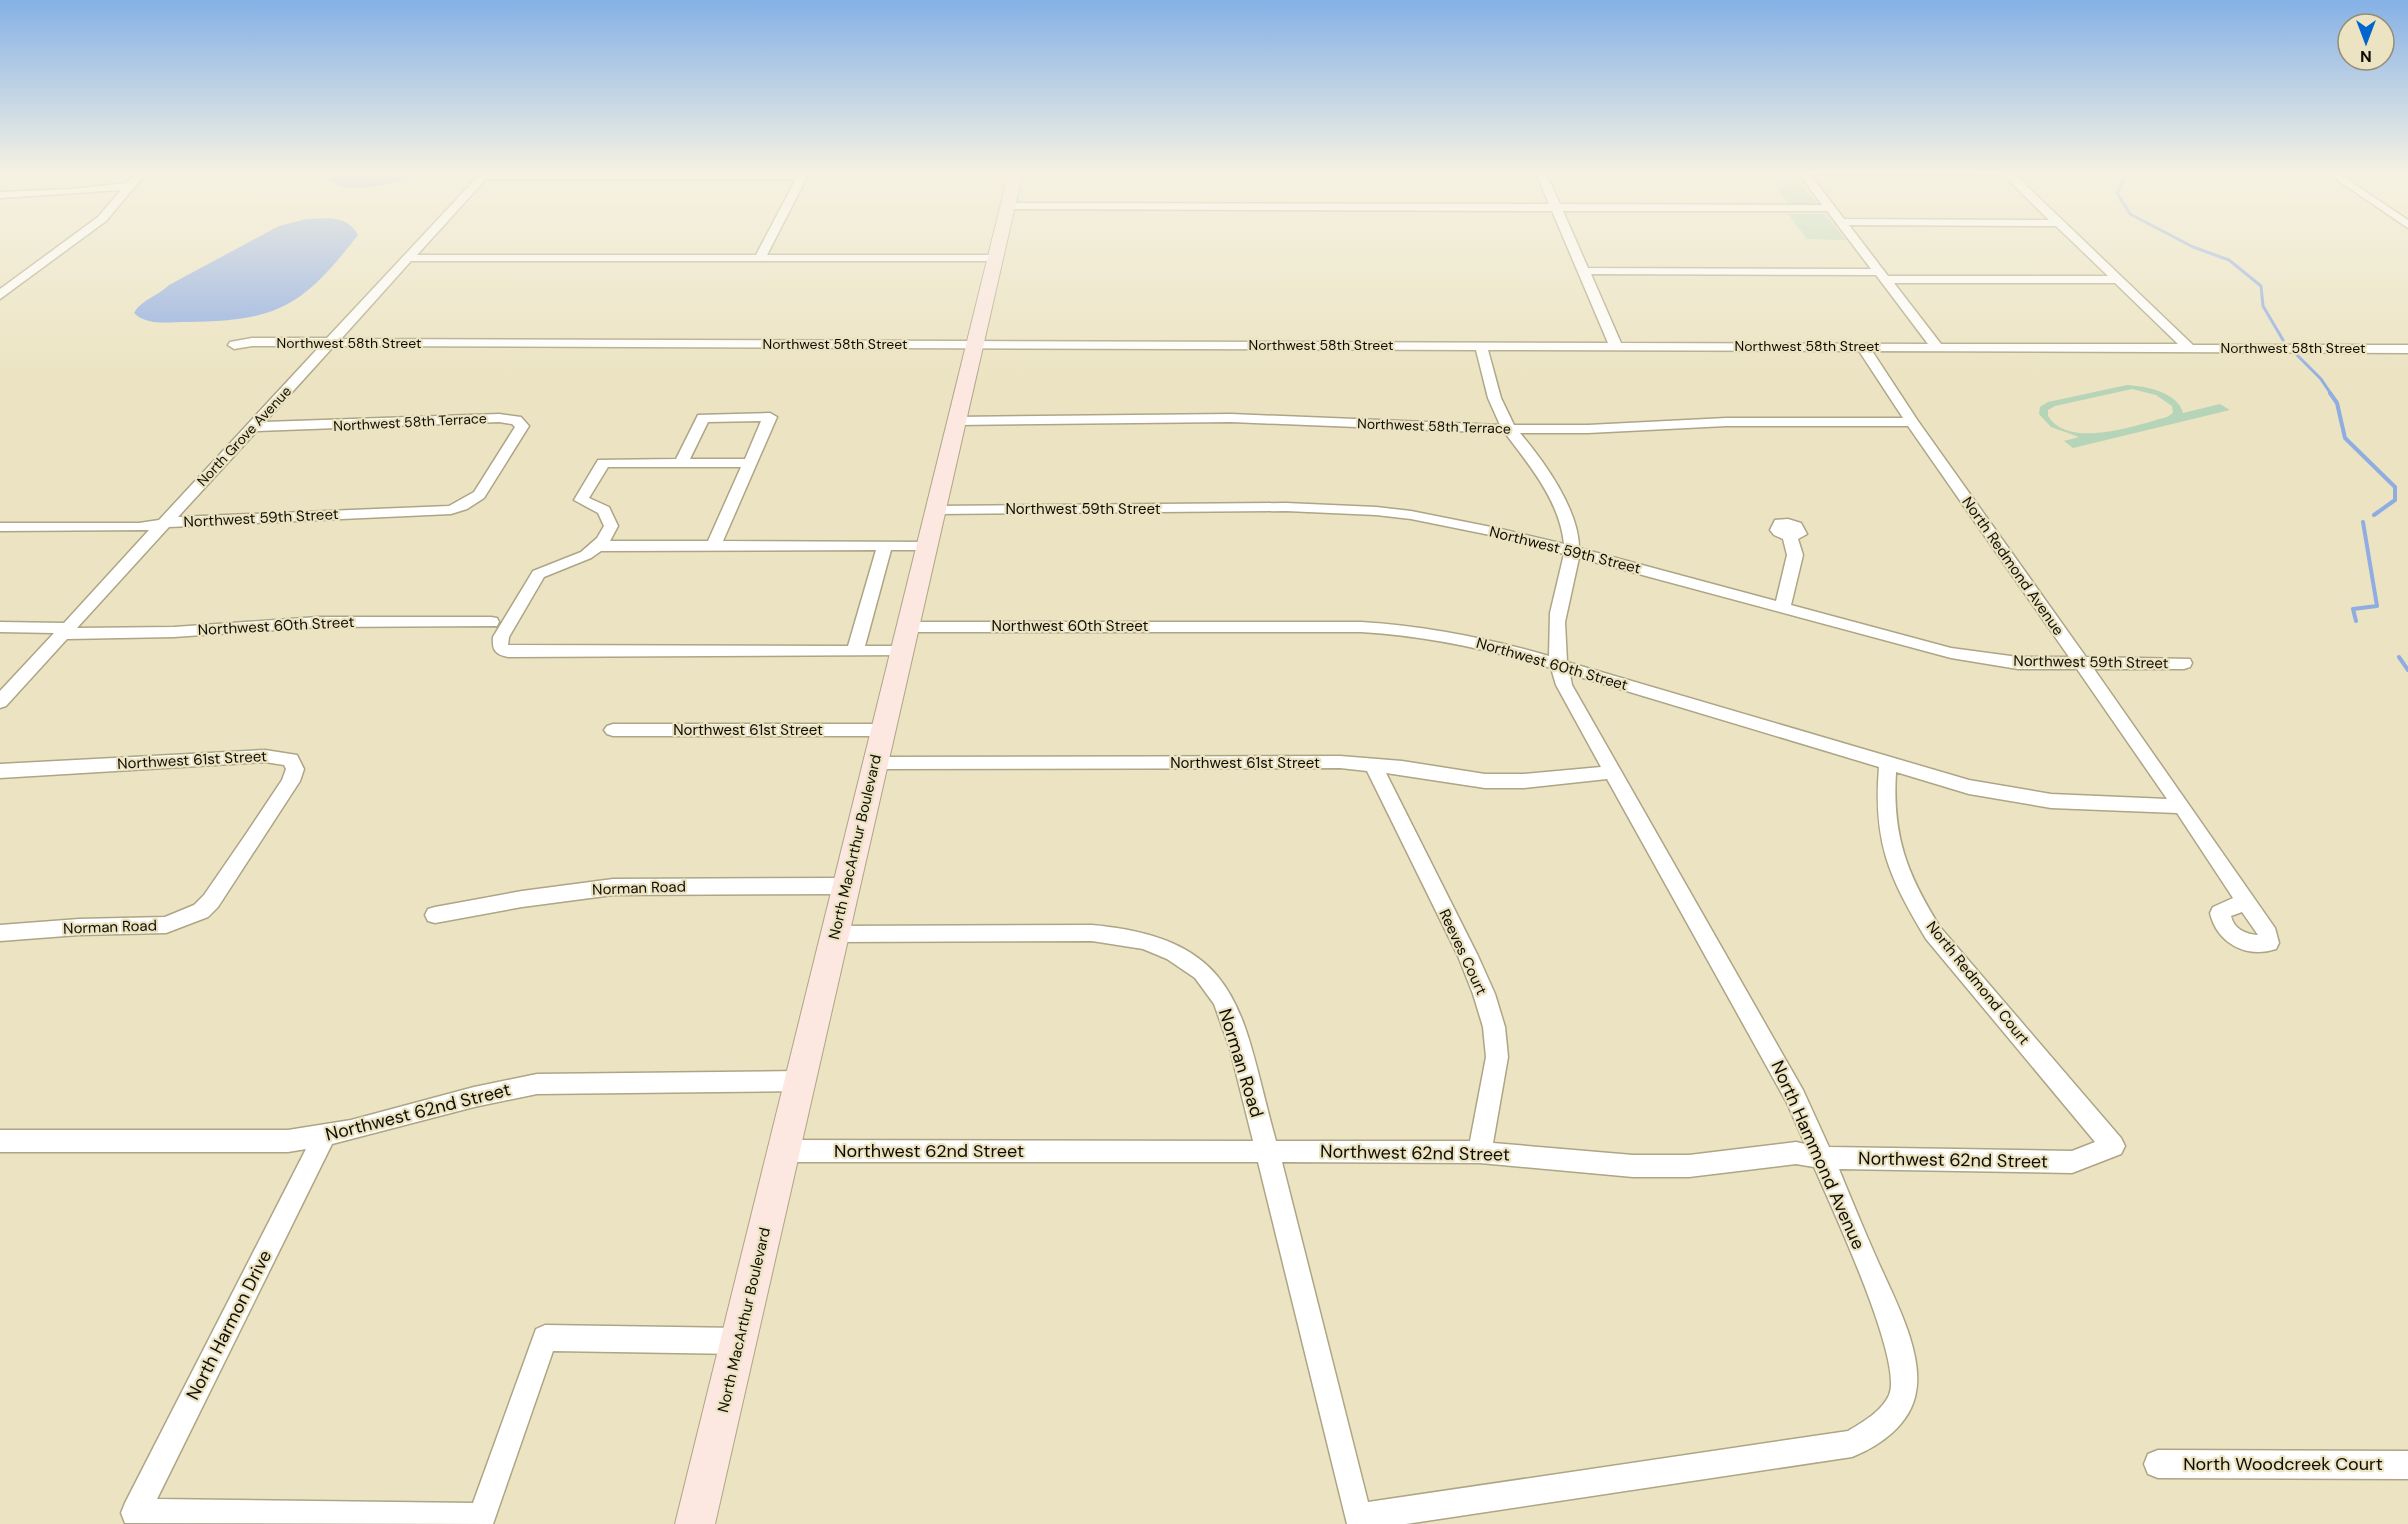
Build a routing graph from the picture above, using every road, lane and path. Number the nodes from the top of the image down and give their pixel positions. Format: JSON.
{"nodes":[{"id":1,"x":71,"y":242,"type":"edge"},
{"id":2,"x":423,"y":242,"type":"edge"},
{"id":3,"x":768,"y":242,"type":"edge"},
{"id":4,"x":999,"y":242,"type":"edge"},
{"id":5,"x":1571,"y":242,"type":"edge"},
{"id":6,"x":1857,"y":242,"type":"edge"},
{"id":7,"x":2079,"y":242,"type":"edge"},
{"id":8,"x":408,"y":258,"type":"junction"},
{"id":9,"x":760,"y":258,"type":"junction"},
{"id":10,"x":995,"y":258,"type":"junction"},
{"id":11,"x":1584,"y":271,"type":"junction"},
{"id":12,"x":1883,"y":276,"type":"junction"},
{"id":13,"x":2118,"y":280,"type":"junction"},
{"id":14,"x":0,"y":295,"type":"edge"},
{"id":15,"x":329,"y":344,"type":"junction"},
{"id":16,"x":975,"y":344,"type":"junction"},
{"id":17,"x":234,"y":345,"type":"dead end"},
{"id":18,"x":1481,"y":345,"type":"junction"},
{"id":19,"x":1616,"y":346,"type":"junction"},
{"id":20,"x":1862,"y":346,"type":"junction"},
{"id":21,"x":1937,"y":347,"type":"junction"},
{"id":22,"x":2189,"y":348,"type":"junction"},
{"id":23,"x":2408,"y":349,"type":"edge"},
{"id":24,"x":956,"y":421,"type":"junction"},
{"id":25,"x":1912,"y":422,"type":"junction"},
{"id":26,"x":252,"y":427,"type":"junction"},
{"id":27,"x":1509,"y":429,"type":"junction"},
{"id":28,"x":500,"y":463,"type":"joint"},
{"id":29,"x":681,"y":463,"type":"junction"},
{"id":30,"x":750,"y":463,"type":"junction"},
{"id":31,"x":936,"y":510,"type":"junction"},
{"id":32,"x":164,"y":524,"type":"junction"},
{"id":33,"x":0,"y":527,"type":"edge"},
{"id":34,"x":1790,"y":536,"type":"dead end"},
{"id":35,"x":885,"y":545,"type":"junction"},
{"id":36,"x":927,"y":545,"type":"junction"},
{"id":37,"x":598,"y":546,"type":"junction"},
{"id":38,"x":714,"y":546,"type":"junction"},
{"id":39,"x":1572,"y":551,"type":"junction"},
{"id":40,"x":1783,"y":607,"type":"junction"},
{"id":41,"x":491,"y":622,"type":"dead end"},
{"id":42,"x":0,"y":627,"type":"edge"},
{"id":43,"x":907,"y":627,"type":"junction"},
{"id":44,"x":65,"y":631,"type":"junction"},
{"id":45,"x":855,"y":651,"type":"junction"},
{"id":46,"x":902,"y":651,"type":"junction"},
{"id":47,"x":2184,"y":663,"type":"dead end"},
{"id":48,"x":1558,"y":664,"type":"junction"},
{"id":49,"x":2082,"y":664,"type":"junction"},
{"id":50,"x":0,"y":702,"type":"edge"},
{"id":51,"x":613,"y":730,"type":"dead end"},
{"id":52,"x":883,"y":730,"type":"junction"},
{"id":53,"x":876,"y":763,"type":"junction"},
{"id":54,"x":1888,"y":764,"type":"junction"},
{"id":55,"x":1373,"y":765,"type":"junction"},
{"id":56,"x":0,"y":771,"type":"edge"},
{"id":57,"x":1612,"y":772,"type":"junction"},
{"id":58,"x":2182,"y":806,"type":"junction"},
{"id":59,"x":253,"y":839,"type":"joint"},
{"id":60,"x":846,"y":886,"type":"junction"},
{"id":61,"x":2247,"y":903,"type":"dead end"},
{"id":62,"x":435,"y":915,"type":"dead end"},
{"id":63,"x":0,"y":933,"type":"edge"},
{"id":64,"x":834,"y":934,"type":"junction"},
{"id":65,"x":800,"y":1081,"type":"junction"},
{"id":66,"x":324,"y":1137,"type":"junction"},
{"id":67,"x":0,"y":1140,"type":"edge"},
{"id":68,"x":2113,"y":1146,"type":"joint"},
{"id":69,"x":1267,"y":1150,"type":"junction"},
{"id":70,"x":784,"y":1151,"type":"junction"},
{"id":71,"x":1480,"y":1152,"type":"junction"},
{"id":72,"x":1823,"y":1158,"type":"junction"},
{"id":73,"x":739,"y":1341,"type":"junction"},
{"id":74,"x":2158,"y":1464,"type":"dead end"},
{"id":75,"x":2408,"y":1465,"type":"edge"},
{"id":76,"x":1360,"y":1521,"type":"edge"},
{"id":77,"x":695,"y":1524,"type":"edge"}],
"edges":[{"from":1,"to":14,"type":"street"},
{"from":2,"to":8,"type":"street","name":"North Grove Avenue"},
{"from":3,"to":9,"type":"street"},
{"from":4,"to":10,"type":"main road","name":"North MacArthur Boulevard"},
{"from":5,"to":11,"type":"street"},
{"from":6,"to":12,"type":"street"},
{"from":7,"to":13,"type":"street"},
{"from":8,"to":9,"type":"street"},
{"from":8,"to":15,"type":"street","name":"North Grove Avenue"},
{"from":9,"to":10,"type":"street"},
{"from":10,"to":16,"type":"main road","name":"North MacArthur Boulevard"},
{"from":11,"to":12,"type":"street"},
{"from":11,"to":19,"type":"street"},
{"from":12,"to":13,"type":"street"},
{"from":12,"to":21,"type":"street"},
{"from":13,"to":22,"type":"street"},
{"from":15,"to":16,"type":"street","name":"Northwest 58th Street"},
{"from":15,"to":17,"type":"street","name":"Northwest 58th Street"},
{"from":15,"to":26,"type":"street","name":"North Grove Avenue"},
{"from":16,"to":18,"type":"street","name":"Northwest 58th Street"},
{"from":16,"to":24,"type":"main road","name":"North MacArthur Boulevard"},
{"from":18,"to":19,"type":"street","name":"Northwest 58th Street"},
{"from":18,"to":27,"type":"street","name":"North Hammond Avenue"},
{"from":19,"to":20,"type":"street","name":"Northwest 58th Street"},
{"from":20,"to":21,"type":"street","name":"Northwest 58th Street"},
{"from":20,"to":25,"type":"street","name":"North Redmond Avenue"},
{"from":21,"to":22,"type":"street","name":"Northwest 58th Street"},
{"from":22,"to":23,"type":"street","name":"Northwest 58th Street"},
{"from":24,"to":27,"type":"street","name":"Northwest 58th Terrace"},
{"from":24,"to":31,"type":"main road","name":"North MacArthur Boulevard"},
{"from":25,"to":27,"type":"street","name":"Northwest 58th Terrace"},
{"from":25,"to":49,"type":"street","name":"North Redmond Avenue"},
{"from":26,"to":28,"type":"street","name":"Northwest 58th Terrace"},
{"from":26,"to":32,"type":"street","name":"North Grove Avenue"},
{"from":27,"to":39,"type":"street","name":"North Hammond Avenue"},
{"from":28,"to":32,"type":"street","name":"Northwest 59th Street"},
{"from":29,"to":30,"type":"street"},
{"from":29,"to":30,"type":"street"},
{"from":29,"to":37,"type":"street"},
{"from":30,"to":38,"type":"street"},
{"from":31,"to":36,"type":"main road","name":"North MacArthur Boulevard"},
{"from":31,"to":39,"type":"street","name":"Northwest 59th Street"},
{"from":32,"to":33,"type":"street","name":"Northwest 59th Street"},
{"from":32,"to":44,"type":"street","name":"North Grove Avenue"},
{"from":34,"to":40,"type":"street"},
{"from":35,"to":36,"type":"street"},
{"from":35,"to":38,"type":"street"},
{"from":35,"to":45,"type":"street"},
{"from":36,"to":43,"type":"main road","name":"North MacArthur Boulevard"},
{"from":37,"to":38,"type":"street"},
{"from":37,"to":45,"type":"street"},
{"from":39,"to":40,"type":"street","name":"Northwest 59th Street"},
{"from":39,"to":48,"type":"street","name":"North Hammond Avenue"},
{"from":40,"to":49,"type":"street","name":"Northwest 59th Street"},
{"from":41,"to":44,"type":"street","name":"Northwest 60th Street"},
{"from":42,"to":44,"type":"street","name":"Northwest 60th Street"},
{"from":43,"to":46,"type":"main road","name":"North MacArthur Boulevard"},
{"from":43,"to":48,"type":"street","name":"Northwest 60th Street"},
{"from":44,"to":50,"type":"street","name":"North Grove Avenue"},
{"from":45,"to":46,"type":"street"},
{"from":46,"to":52,"type":"main road","name":"North MacArthur Boulevard"},
{"from":47,"to":49,"type":"street","name":"Northwest 59th Street"},
{"from":48,"to":54,"type":"street","name":"Northwest 60th Street"},
{"from":48,"to":57,"type":"street","name":"North Hammond Avenue"},
{"from":49,"to":58,"type":"street","name":"North Redmond Avenue"},
{"from":51,"to":52,"type":"street","name":"Northwest 61st Street"},
{"from":52,"to":53,"type":"main road","name":"North MacArthur Boulevard"},
{"from":53,"to":55,"type":"street","name":"Northwest 61st Street"},
{"from":53,"to":60,"type":"main road","name":"North MacArthur Boulevard"},
{"from":54,"to":58,"type":"street","name":"Northwest 60th Street"},
{"from":54,"to":68,"type":"street","name":"North Redmond Court"},
{"from":55,"to":57,"type":"street","name":"Northwest 61st Street"},
{"from":55,"to":71,"type":"street","name":"Reeves Court"},
{"from":56,"to":59,"type":"street","name":"Northwest 61st Street"},
{"from":57,"to":72,"type":"street","name":"North Hammond Avenue"},
{"from":58,"to":61,"type":"street","name":"North Redmond Avenue"},
{"from":59,"to":63,"type":"street","name":"Norman Road"},
{"from":60,"to":62,"type":"street","name":"Norman Road"},
{"from":60,"to":64,"type":"main road","name":"North MacArthur Boulevard"},
{"from":64,"to":65,"type":"main road","name":"North MacArthur Boulevard"},
{"from":64,"to":69,"type":"street","name":"Norman Road"},
{"from":65,"to":66,"type":"street","name":"Northwest 62nd Street"},
{"from":65,"to":70,"type":"main road","name":"North MacArthur Boulevard"},
{"from":66,"to":67,"type":"street","name":"Northwest 62nd Street"},
{"from":66,"to":73,"type":"street","name":"North Harmon Drive"},
{"from":68,"to":72,"type":"street","name":"Northwest 62nd Street"},
{"from":69,"to":70,"type":"street","name":"Northwest 62nd Street"},
{"from":69,"to":71,"type":"street","name":"Northwest 62nd Street"},
{"from":69,"to":76,"type":"street","name":"Norman Road"},
{"from":70,"to":73,"type":"main road","name":"North MacArthur Boulevard"},
{"from":71,"to":72,"type":"street","name":"Northwest 62nd Street"},
{"from":72,"to":76,"type":"street","name":"North Hammond Avenue"},
{"from":73,"to":77,"type":"main road","name":"North MacArthur Boulevard"},
{"from":74,"to":75,"type":"street","name":"North Woodcreek Court"}]}
